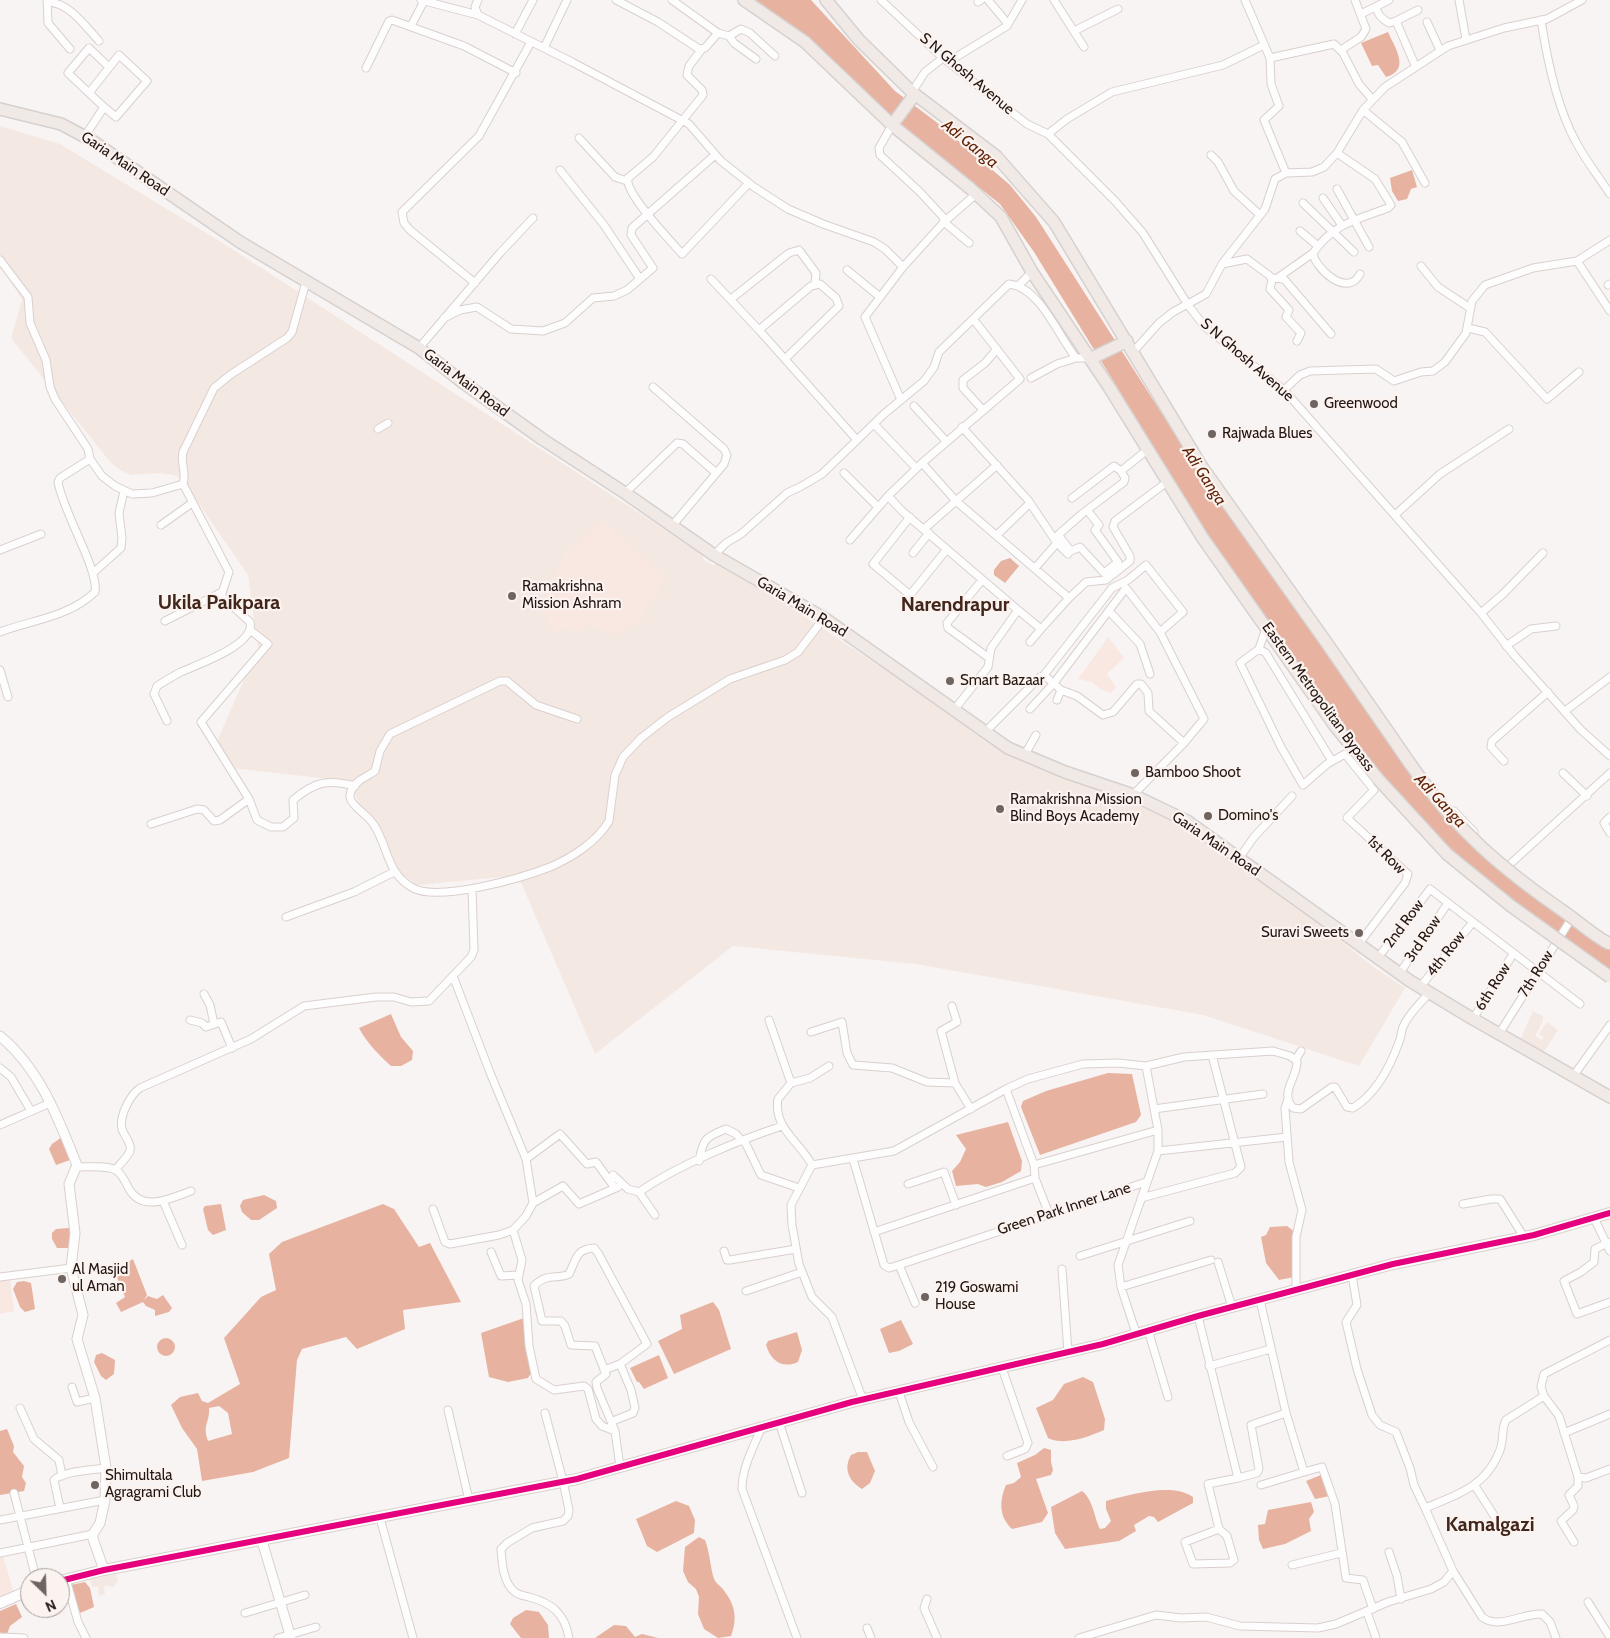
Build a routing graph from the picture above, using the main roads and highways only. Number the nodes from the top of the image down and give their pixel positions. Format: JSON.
{"nodes":[{"id":1,"x":744,"y":0,"type":"edge"},
{"id":2,"x":826,"y":0,"type":"edge"},
{"id":3,"x":912,"y":96,"type":"junction"},
{"id":4,"x":0,"y":109,"type":"edge"},
{"id":5,"x":893,"y":122,"type":"junction"},
{"id":6,"x":1127,"y":342,"type":"junction"},
{"id":7,"x":1090,"y":359,"type":"junction"},
{"id":8,"x":1610,"y":944,"type":"edge"},
{"id":9,"x":1610,"y":977,"type":"edge"},
{"id":10,"x":1610,"y":1097,"type":"edge"},
{"id":11,"x":1610,"y":1213,"type":"edge"},
{"id":12,"x":70,"y":1578,"type":"edge"},
{"id":13,"x":20,"y":1594,"type":"edge"},
{"id":14,"x":0,"y":1603,"type":"edge"}],
"edges":[{"from":1,"to":5,"type":"main road","name":"Eastern Metropolitan Bypass"},
{"from":2,"to":3,"type":"main road"},
{"from":3,"to":5,"type":"main road"},
{"from":3,"to":6,"type":"main road"},
{"from":4,"to":10,"type":"main road","name":"Garia Main Road"},
{"from":5,"to":7,"type":"main road","name":"Eastern Metropolitan Bypass"},
{"from":6,"to":7,"type":"main road"},
{"from":6,"to":8,"type":"main road","bridge":true},
{"from":7,"to":9,"type":"main road","name":"Eastern Metropolitan Bypass","bridge":true},
{"from":11,"to":12,"type":"main road"},
{"from":13,"to":14,"type":"main road"}]}
